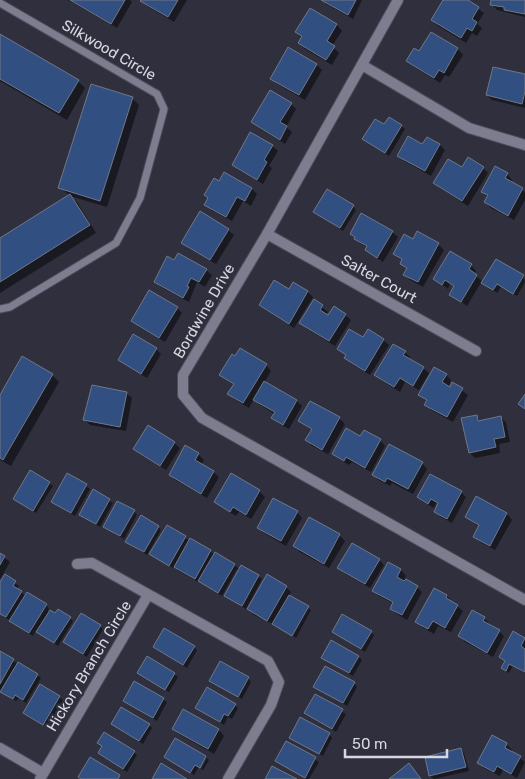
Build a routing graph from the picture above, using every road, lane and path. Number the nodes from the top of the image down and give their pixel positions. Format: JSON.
{"nodes":[{"id":1,"x":398,"y":0,"type":"edge"},
{"id":2,"x":0,"y":3,"type":"edge"},
{"id":3,"x":362,"y":65,"type":"junction"},
{"id":4,"x":525,"y":145,"type":"edge"},
{"id":5,"x":267,"y":234,"type":"junction"},
{"id":6,"x":0,"y":309,"type":"edge"},
{"id":7,"x":476,"y":351,"type":"dead end"},
{"id":8,"x":77,"y":564,"type":"dead end"},
{"id":9,"x":148,"y":595,"type":"junction"},
{"id":10,"x":525,"y":600,"type":"edge"},
{"id":11,"x":0,"y":748,"type":"edge"},
{"id":12,"x":42,"y":776,"type":"edge"},
{"id":13,"x":228,"y":779,"type":"edge"}],
"edges":[{"from":1,"to":3,"type":"street","name":"Bordwine Drive"},
{"from":2,"to":6,"type":"lane","name":"Silkwood Circle"},
{"from":3,"to":4,"type":"street"},
{"from":3,"to":5,"type":"street","name":"Bordwine Drive"},
{"from":5,"to":7,"type":"street","name":"Salter Court"},
{"from":5,"to":10,"type":"street","name":"Bordwine Drive"},
{"from":8,"to":9,"type":"street"},
{"from":9,"to":12,"type":"street","name":"Hickory Branch Circle"},
{"from":9,"to":13,"type":"street","name":"Hickory Branch Circle"},
{"from":11,"to":12,"type":"street"}]}
